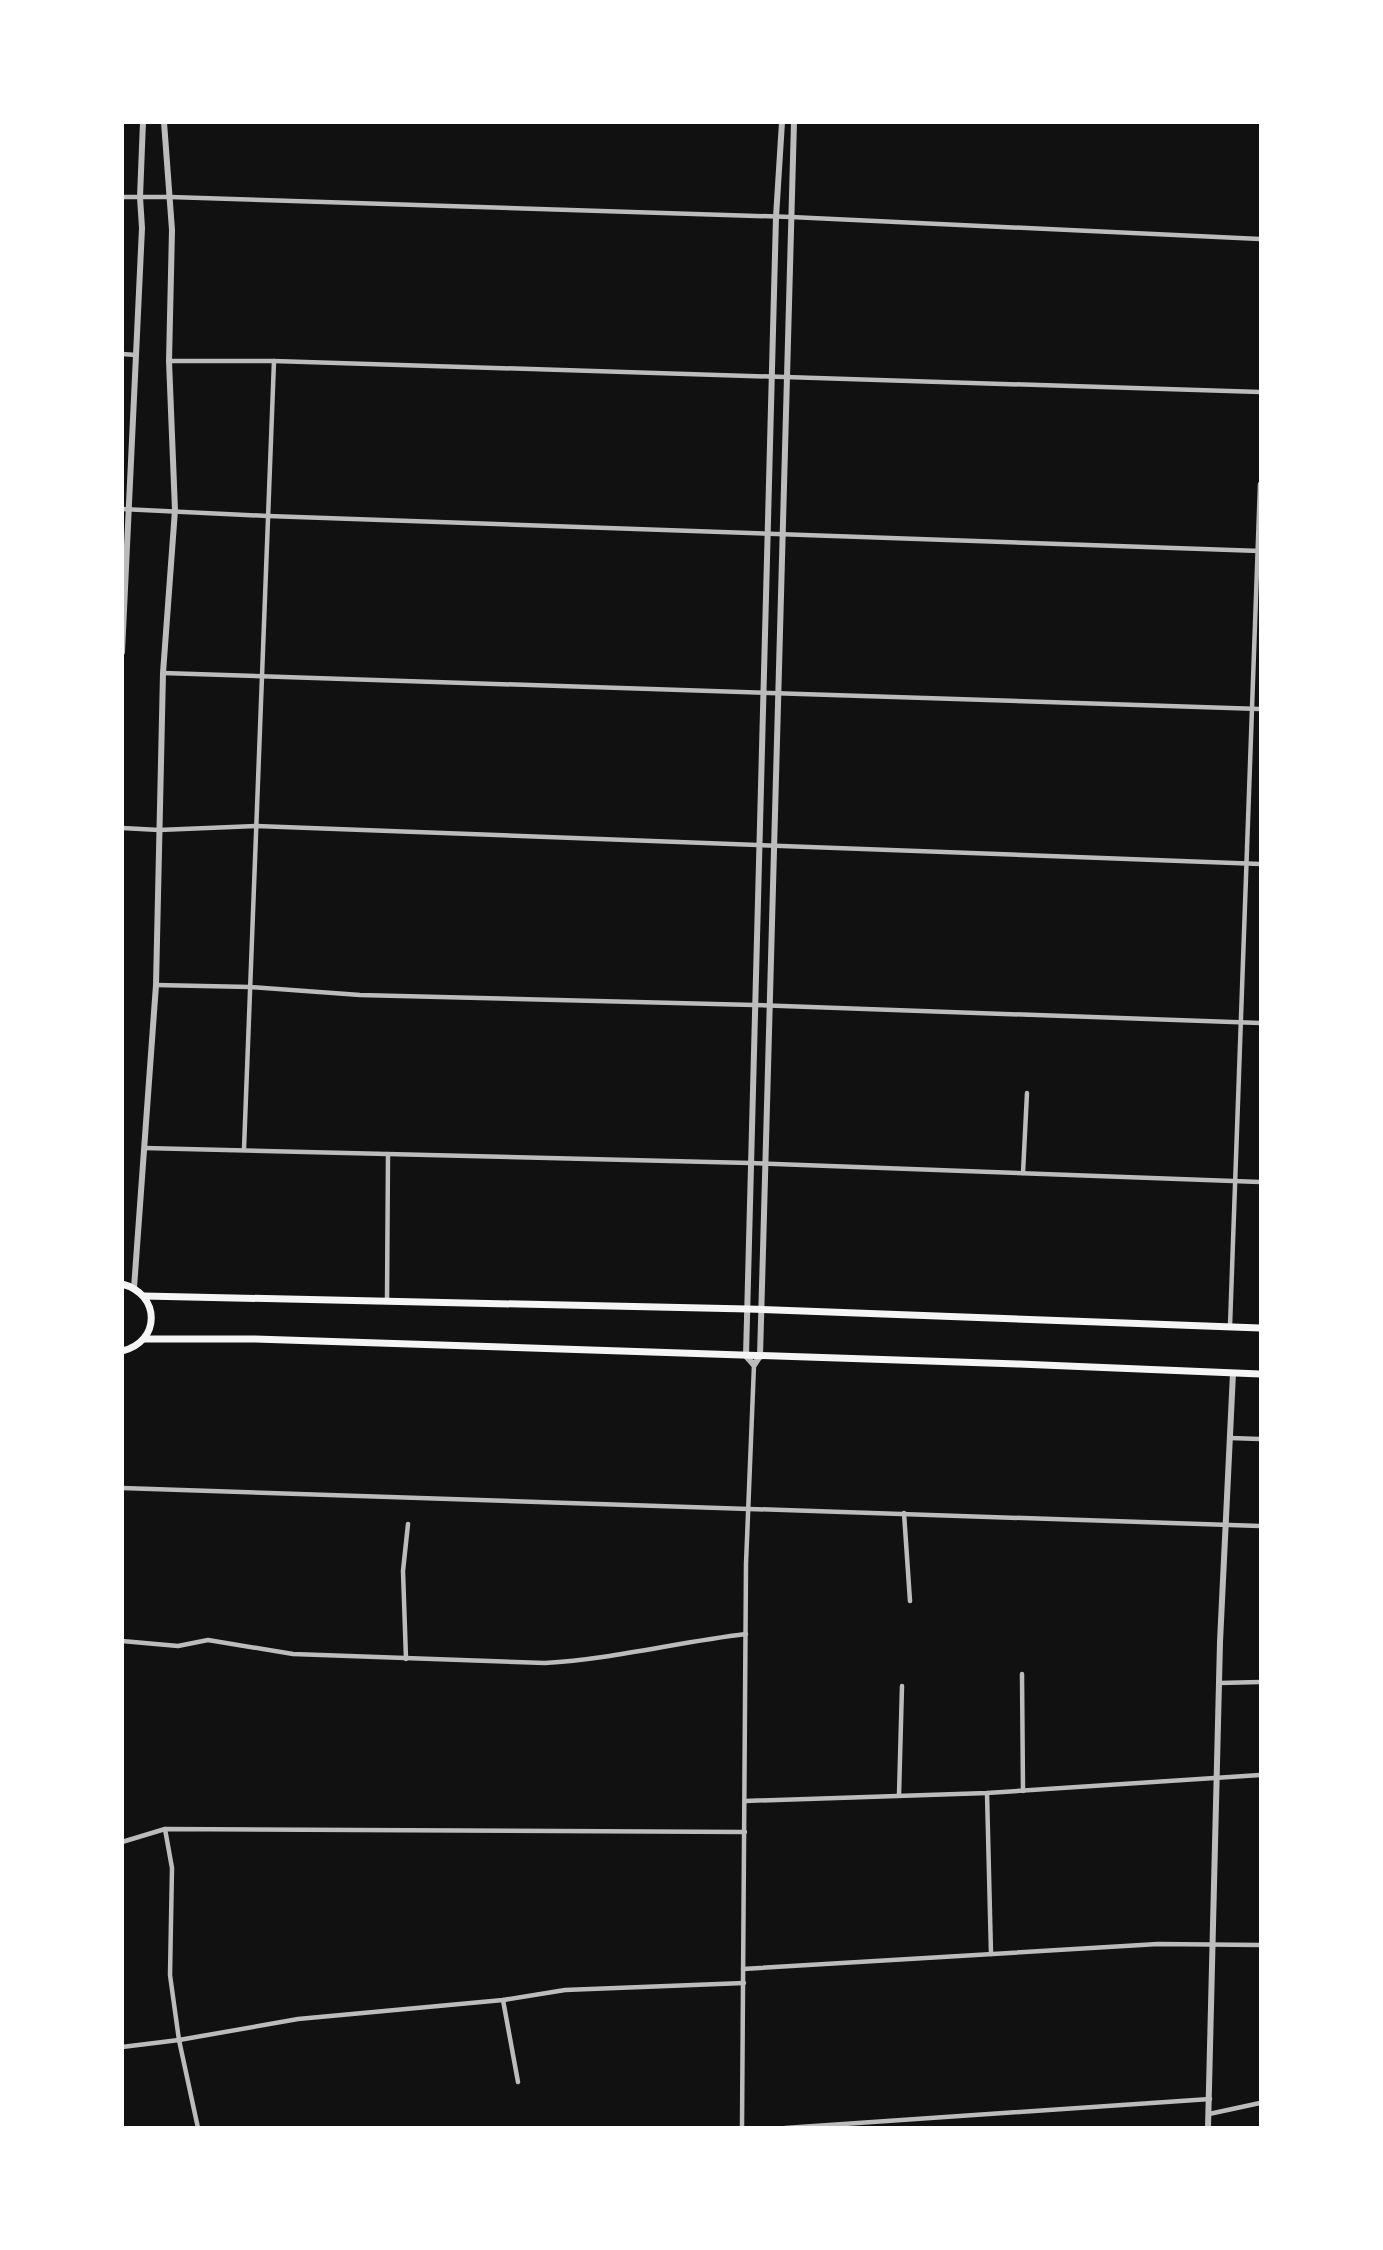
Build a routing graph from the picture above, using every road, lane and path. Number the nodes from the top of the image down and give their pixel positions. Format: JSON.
{"nodes":[{"id":1,"x":143,"y":122,"type":"edge"},
{"id":2,"x":164,"y":122,"type":"edge"},
{"id":3,"x":782,"y":122,"type":"edge"},
{"id":4,"x":794,"y":122,"type":"edge"},
{"id":5,"x":122,"y":197,"type":"edge"},
{"id":6,"x":140,"y":197,"type":"junction"},
{"id":7,"x":170,"y":197,"type":"junction"},
{"id":8,"x":776,"y":217,"type":"junction"},
{"id":9,"x":791,"y":218,"type":"junction"},
{"id":10,"x":1261,"y":239,"type":"edge"},
{"id":11,"x":122,"y":354,"type":"edge"},
{"id":12,"x":136,"y":355,"type":"junction"},
{"id":13,"x":169,"y":360,"type":"junction"},
{"id":14,"x":274,"y":361,"type":"junction"},
{"id":15,"x":772,"y":377,"type":"junction"},
{"id":16,"x":787,"y":377,"type":"junction"},
{"id":17,"x":1261,"y":392,"type":"edge"},
{"id":18,"x":1261,"y":484,"type":"edge"},
{"id":19,"x":125,"y":509,"type":"edge"},
{"id":20,"x":175,"y":510,"type":"junction"},
{"id":21,"x":268,"y":516,"type":"junction"},
{"id":22,"x":768,"y":533,"type":"junction"},
{"id":23,"x":782,"y":533,"type":"junction"},
{"id":24,"x":1259,"y":551,"type":"edge"},
{"id":25,"x":122,"y":652,"type":"edge"},
{"id":26,"x":163,"y":673,"type":"junction"},
{"id":27,"x":261,"y":676,"type":"junction"},
{"id":28,"x":764,"y":692,"type":"junction"},
{"id":29,"x":777,"y":693,"type":"junction"},
{"id":30,"x":1252,"y":709,"type":"junction"},
{"id":31,"x":1261,"y":709,"type":"edge"},
{"id":32,"x":256,"y":826,"type":"junction"},
{"id":33,"x":122,"y":828,"type":"edge"},
{"id":34,"x":159,"y":830,"type":"junction"},
{"id":35,"x":758,"y":846,"type":"junction"},
{"id":36,"x":773,"y":847,"type":"junction"},
{"id":37,"x":1246,"y":863,"type":"junction"},
{"id":38,"x":1261,"y":864,"type":"edge"},
{"id":39,"x":156,"y":985,"type":"junction"},
{"id":40,"x":250,"y":987,"type":"junction"},
{"id":41,"x":754,"y":1005,"type":"junction"},
{"id":42,"x":768,"y":1006,"type":"junction"},
{"id":43,"x":1240,"y":1022,"type":"junction"},
{"id":44,"x":1261,"y":1023,"type":"edge"},
{"id":45,"x":1027,"y":1093,"type":"dead end"},
{"id":46,"x":144,"y":1148,"type":"junction"},
{"id":47,"x":244,"y":1149,"type":"junction"},
{"id":48,"x":388,"y":1154,"type":"junction"},
{"id":49,"x":750,"y":1163,"type":"junction"},
{"id":50,"x":765,"y":1164,"type":"junction"},
{"id":51,"x":1023,"y":1173,"type":"junction"},
{"id":52,"x":1235,"y":1181,"type":"junction"},
{"id":53,"x":1261,"y":1182,"type":"edge"},
{"id":54,"x":122,"y":1284,"type":"edge"},
{"id":55,"x":134,"y":1288,"type":"junction"},
{"id":56,"x":144,"y":1296,"type":"junction"},
{"id":57,"x":387,"y":1301,"type":"junction"},
{"id":58,"x":748,"y":1309,"type":"junction"},
{"id":59,"x":761,"y":1310,"type":"junction"},
{"id":60,"x":1230,"y":1326,"type":"junction"},
{"id":61,"x":1261,"y":1328,"type":"edge"},
{"id":62,"x":144,"y":1339,"type":"junction"},
{"id":63,"x":122,"y":1351,"type":"edge"},
{"id":64,"x":746,"y":1356,"type":"junction"},
{"id":65,"x":760,"y":1356,"type":"junction"},
{"id":66,"x":754,"y":1365,"type":"junction"},
{"id":67,"x":1233,"y":1373,"type":"junction"},
{"id":68,"x":1261,"y":1374,"type":"edge"},
{"id":69,"x":1230,"y":1438,"type":"junction"},
{"id":70,"x":1261,"y":1439,"type":"edge"},
{"id":71,"x":122,"y":1488,"type":"edge"},
{"id":72,"x":749,"y":1507,"type":"junction"},
{"id":73,"x":904,"y":1513,"type":"junction"},
{"id":74,"x":408,"y":1524,"type":"dead end"},
{"id":75,"x":1225,"y":1525,"type":"junction"},
{"id":76,"x":1261,"y":1526,"type":"edge"},
{"id":77,"x":910,"y":1601,"type":"dead end"},
{"id":78,"x":746,"y":1634,"type":"junction"},
{"id":79,"x":122,"y":1641,"type":"edge"},
{"id":80,"x":406,"y":1660,"type":"junction"},
{"id":81,"x":1022,"y":1674,"type":"dead end"},
{"id":82,"x":1261,"y":1682,"type":"edge"},
{"id":83,"x":1219,"y":1684,"type":"junction"},
{"id":84,"x":902,"y":1686,"type":"dead end"},
{"id":85,"x":1261,"y":1775,"type":"edge"},
{"id":86,"x":1216,"y":1780,"type":"junction"},
{"id":87,"x":1023,"y":1791,"type":"junction"},
{"id":88,"x":987,"y":1793,"type":"junction"},
{"id":89,"x":899,"y":1795,"type":"junction"},
{"id":90,"x":745,"y":1801,"type":"junction"},
{"id":91,"x":165,"y":1829,"type":"junction"},
{"id":92,"x":745,"y":1832,"type":"junction"},
{"id":93,"x":122,"y":1842,"type":"edge"},
{"id":94,"x":1212,"y":1945,"type":"junction"},
{"id":95,"x":1261,"y":1945,"type":"edge"},
{"id":96,"x":991,"y":1954,"type":"junction"},
{"id":97,"x":743,"y":1969,"type":"junction"},
{"id":98,"x":744,"y":1983,"type":"junction"},
{"id":99,"x":503,"y":2000,"type":"junction"},
{"id":100,"x":179,"y":2040,"type":"junction"},
{"id":101,"x":122,"y":2047,"type":"edge"},
{"id":102,"x":518,"y":2082,"type":"dead end"},
{"id":103,"x":1210,"y":2099,"type":"junction"},
{"id":104,"x":1261,"y":2104,"type":"edge"},
{"id":105,"x":1209,"y":2114,"type":"junction"},
{"id":106,"x":198,"y":2127,"type":"edge"},
{"id":107,"x":742,"y":2127,"type":"edge"},
{"id":108,"x":785,"y":2127,"type":"edge"},
{"id":109,"x":1208,"y":2127,"type":"edge"}],
"edges":[{"from":1,"to":6,"type":"street"},
{"from":2,"to":7,"type":"street"},
{"from":3,"to":8,"type":"street"},
{"from":4,"to":9,"type":"street"},
{"from":5,"to":6,"type":"street"},
{"from":6,"to":7,"type":"street"},
{"from":6,"to":12,"type":"street"},
{"from":7,"to":8,"type":"street"},
{"from":7,"to":13,"type":"street"},
{"from":8,"to":9,"type":"street"},
{"from":8,"to":15,"type":"street"},
{"from":9,"to":10,"type":"street"},
{"from":9,"to":16,"type":"street"},
{"from":11,"to":12,"type":"street"},
{"from":12,"to":19,"type":"street"},
{"from":13,"to":14,"type":"street"},
{"from":13,"to":20,"type":"street"},
{"from":14,"to":15,"type":"street"},
{"from":14,"to":21,"type":"street"},
{"from":15,"to":16,"type":"street"},
{"from":15,"to":22,"type":"street"},
{"from":16,"to":17,"type":"street"},
{"from":16,"to":23,"type":"street"},
{"from":18,"to":24,"type":"street"},
{"from":19,"to":20,"type":"street"},
{"from":19,"to":25,"type":"street"},
{"from":20,"to":21,"type":"street"},
{"from":20,"to":26,"type":"street"},
{"from":21,"to":22,"type":"street"},
{"from":21,"to":27,"type":"street"},
{"from":22,"to":23,"type":"street"},
{"from":22,"to":28,"type":"street"},
{"from":23,"to":24,"type":"street"},
{"from":23,"to":29,"type":"street"},
{"from":24,"to":30,"type":"street"},
{"from":26,"to":27,"type":"street"},
{"from":26,"to":34,"type":"street"},
{"from":27,"to":28,"type":"street"},
{"from":27,"to":32,"type":"street"},
{"from":28,"to":29,"type":"street"},
{"from":28,"to":35,"type":"street"},
{"from":29,"to":30,"type":"street"},
{"from":29,"to":36,"type":"street"},
{"from":30,"to":31,"type":"street"},
{"from":30,"to":37,"type":"street"},
{"from":32,"to":34,"type":"street"},
{"from":32,"to":35,"type":"street"},
{"from":32,"to":40,"type":"street"},
{"from":33,"to":34,"type":"street"},
{"from":34,"to":39,"type":"street"},
{"from":35,"to":36,"type":"street"},
{"from":35,"to":41,"type":"street"},
{"from":36,"to":37,"type":"street"},
{"from":36,"to":42,"type":"street"},
{"from":37,"to":38,"type":"street"},
{"from":37,"to":43,"type":"street"},
{"from":39,"to":40,"type":"street"},
{"from":39,"to":46,"type":"street"},
{"from":40,"to":41,"type":"street"},
{"from":40,"to":47,"type":"street"},
{"from":41,"to":42,"type":"street"},
{"from":41,"to":49,"type":"street"},
{"from":42,"to":43,"type":"street"},
{"from":42,"to":50,"type":"street"},
{"from":43,"to":44,"type":"street"},
{"from":43,"to":52,"type":"street"},
{"from":45,"to":51,"type":"street"},
{"from":46,"to":47,"type":"street"},
{"from":46,"to":55,"type":"street"},
{"from":47,"to":48,"type":"street"},
{"from":48,"to":49,"type":"street"},
{"from":48,"to":57,"type":"street"},
{"from":49,"to":50,"type":"street"},
{"from":49,"to":58,"type":"street"},
{"from":50,"to":51,"type":"street"},
{"from":50,"to":59,"type":"street"},
{"from":51,"to":52,"type":"street"},
{"from":52,"to":53,"type":"street"},
{"from":52,"to":60,"type":"street"},
{"from":54,"to":55,"type":"main road"},
{"from":55,"to":56,"type":"main road"},
{"from":56,"to":57,"type":"main road"},
{"from":56,"to":62,"type":"main road"},
{"from":57,"to":58,"type":"main road"},
{"from":58,"to":59,"type":"main road"},
{"from":58,"to":64,"type":"street"},
{"from":59,"to":60,"type":"main road"},
{"from":59,"to":65,"type":"street"},
{"from":60,"to":61,"type":"main road"},
{"from":62,"to":63,"type":"main road"},
{"from":62,"to":64,"type":"main road"},
{"from":64,"to":65,"type":"main road"},
{"from":64,"to":66,"type":"street"},
{"from":65,"to":66,"type":"street"},
{"from":65,"to":67,"type":"main road"},
{"from":66,"to":72,"type":"street"},
{"from":67,"to":68,"type":"main road"},
{"from":67,"to":69,"type":"street"},
{"from":69,"to":70,"type":"street"},
{"from":69,"to":75,"type":"street"},
{"from":71,"to":72,"type":"street"},
{"from":72,"to":73,"type":"street"},
{"from":72,"to":78,"type":"street"},
{"from":73,"to":75,"type":"street"},
{"from":73,"to":77,"type":"street"},
{"from":74,"to":80,"type":"street"},
{"from":75,"to":76,"type":"street"},
{"from":75,"to":83,"type":"street"},
{"from":78,"to":80,"type":"street"},
{"from":78,"to":90,"type":"street"},
{"from":79,"to":80,"type":"street"},
{"from":81,"to":87,"type":"street"},
{"from":82,"to":83,"type":"street"},
{"from":83,"to":86,"type":"street"},
{"from":84,"to":89,"type":"street"},
{"from":85,"to":86,"type":"street"},
{"from":86,"to":87,"type":"street"},
{"from":86,"to":94,"type":"street"},
{"from":87,"to":88,"type":"street"},
{"from":88,"to":89,"type":"street"},
{"from":88,"to":96,"type":"street"},
{"from":89,"to":90,"type":"street"},
{"from":90,"to":92,"type":"street"},
{"from":91,"to":92,"type":"street"},
{"from":91,"to":93,"type":"street"},
{"from":91,"to":100,"type":"street"},
{"from":92,"to":97,"type":"street"},
{"from":94,"to":95,"type":"street"},
{"from":94,"to":96,"type":"street"},
{"from":94,"to":103,"type":"street"},
{"from":96,"to":97,"type":"street"},
{"from":97,"to":98,"type":"street"},
{"from":98,"to":99,"type":"street"},
{"from":98,"to":107,"type":"street"},
{"from":99,"to":100,"type":"street"},
{"from":99,"to":102,"type":"street"},
{"from":100,"to":101,"type":"street"},
{"from":100,"to":106,"type":"street"},
{"from":103,"to":105,"type":"street"},
{"from":103,"to":108,"type":"street"},
{"from":104,"to":105,"type":"street"},
{"from":105,"to":109,"type":"street"}]}
